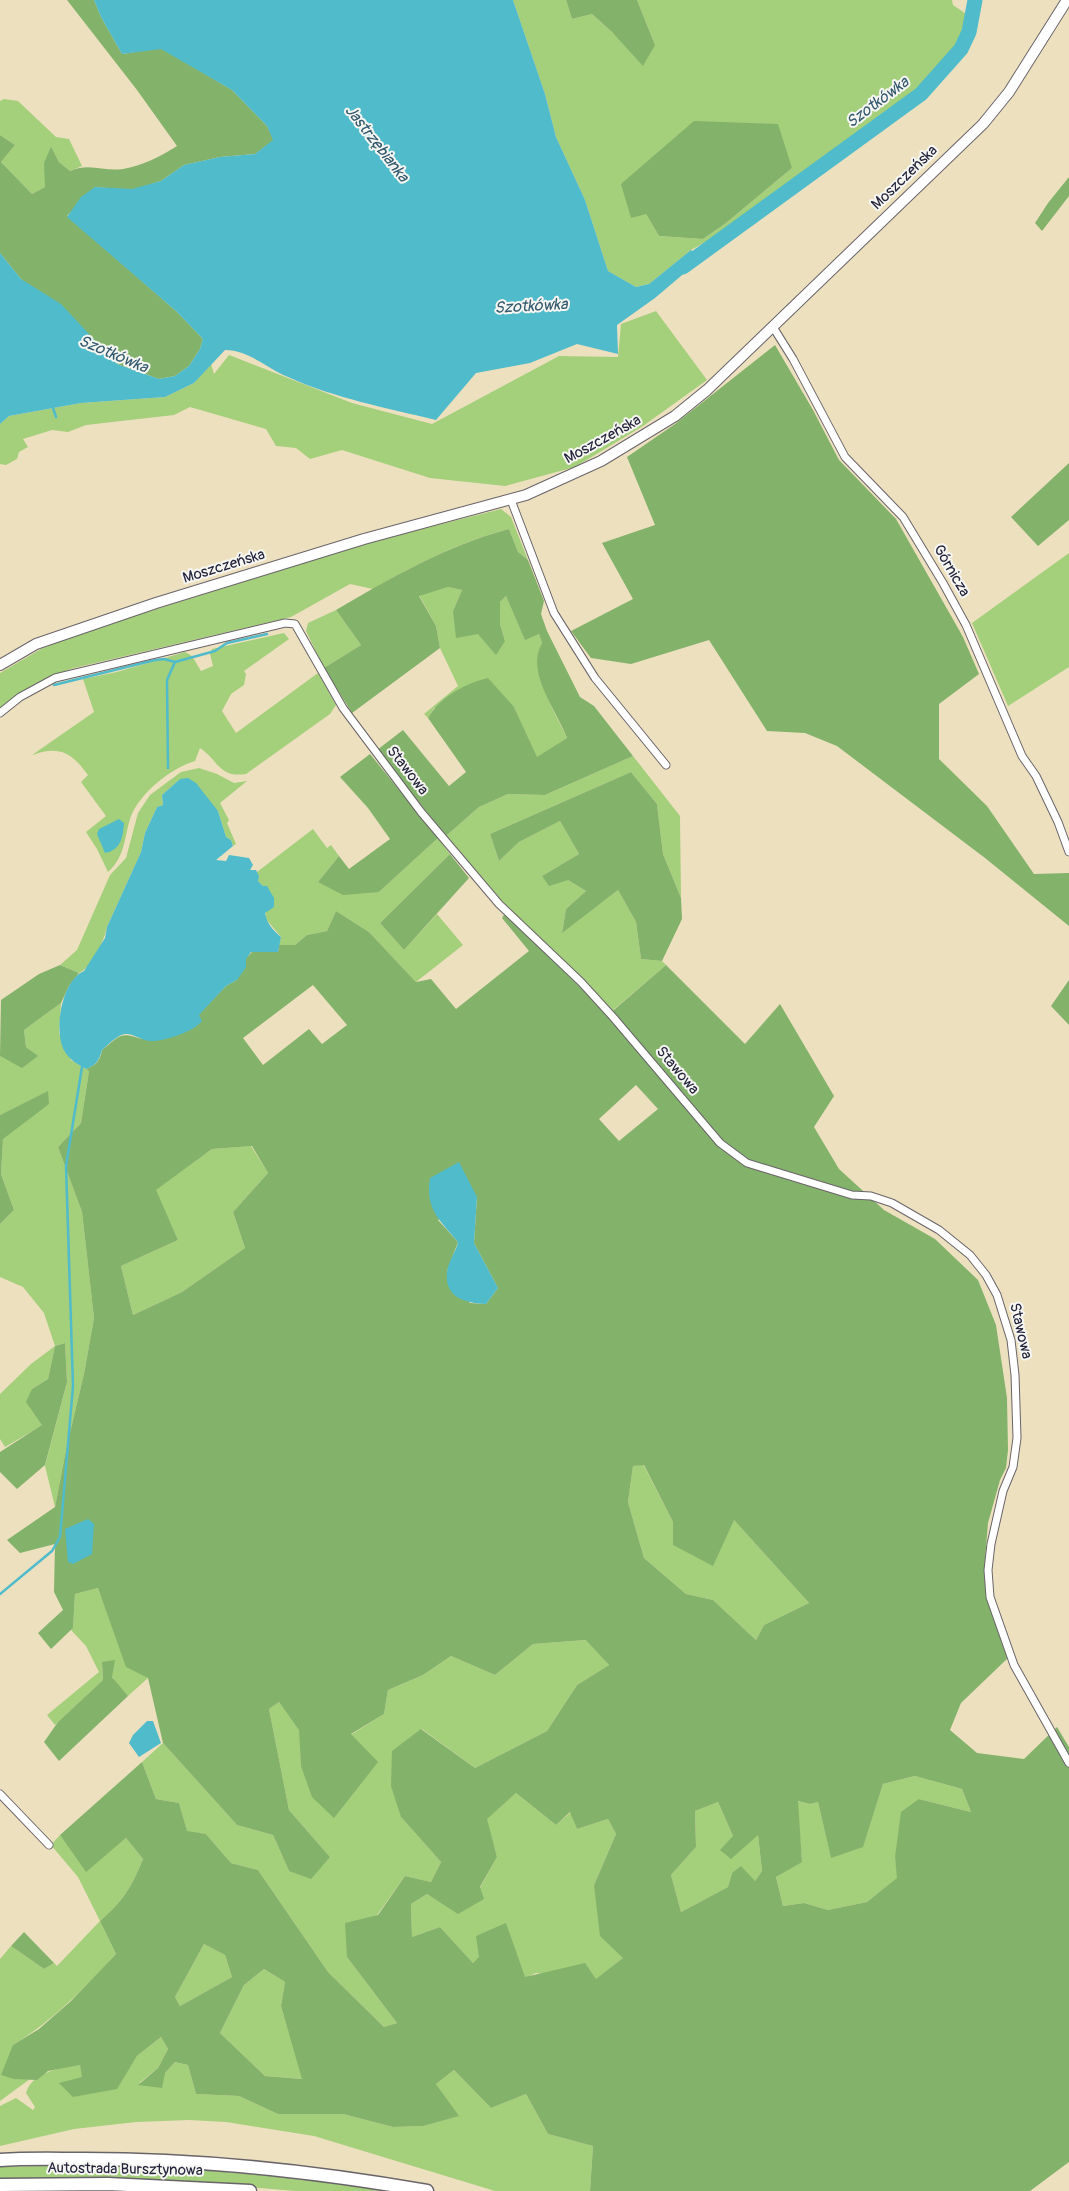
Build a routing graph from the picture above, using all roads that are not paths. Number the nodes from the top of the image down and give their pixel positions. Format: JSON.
{"nodes":[{"id":1,"x":1066,"y":0,"type":"edge"},
{"id":2,"x":773,"y":327,"type":"junction"},
{"id":3,"x":510,"y":500,"type":"junction"},
{"id":4,"x":0,"y":665,"type":"edge"},
{"id":5,"x":0,"y":713,"type":"edge"},
{"id":6,"x":666,"y":765,"type":"dead end"},
{"id":7,"x":1069,"y":852,"type":"edge"},
{"id":8,"x":1069,"y":1762,"type":"edge"},
{"id":9,"x":0,"y":1794,"type":"edge"},
{"id":10,"x":49,"y":1845,"type":"dead end"},
{"id":11,"x":0,"y":2160,"type":"edge"},
{"id":12,"x":0,"y":2185,"type":"edge"},
{"id":13,"x":250,"y":2191,"type":"edge"},
{"id":14,"x":427,"y":2191,"type":"edge"}],
"edges":[{"from":1,"to":2,"type":"street","name":"Moszczeńska"},
{"from":2,"to":3,"type":"street","name":"Moszczeńska"},
{"from":2,"to":7,"type":"street","name":"Górnicza"},
{"from":3,"to":4,"type":"street","name":"Moszczeńska"},
{"from":3,"to":6,"type":"street"},
{"from":5,"to":8,"type":"street","name":"Stawowa"},
{"from":9,"to":10,"type":"street"},
{"from":11,"to":14,"type":"highway"},
{"from":12,"to":13,"type":"highway","name":"Autostrada Bursztynowa"}]}
